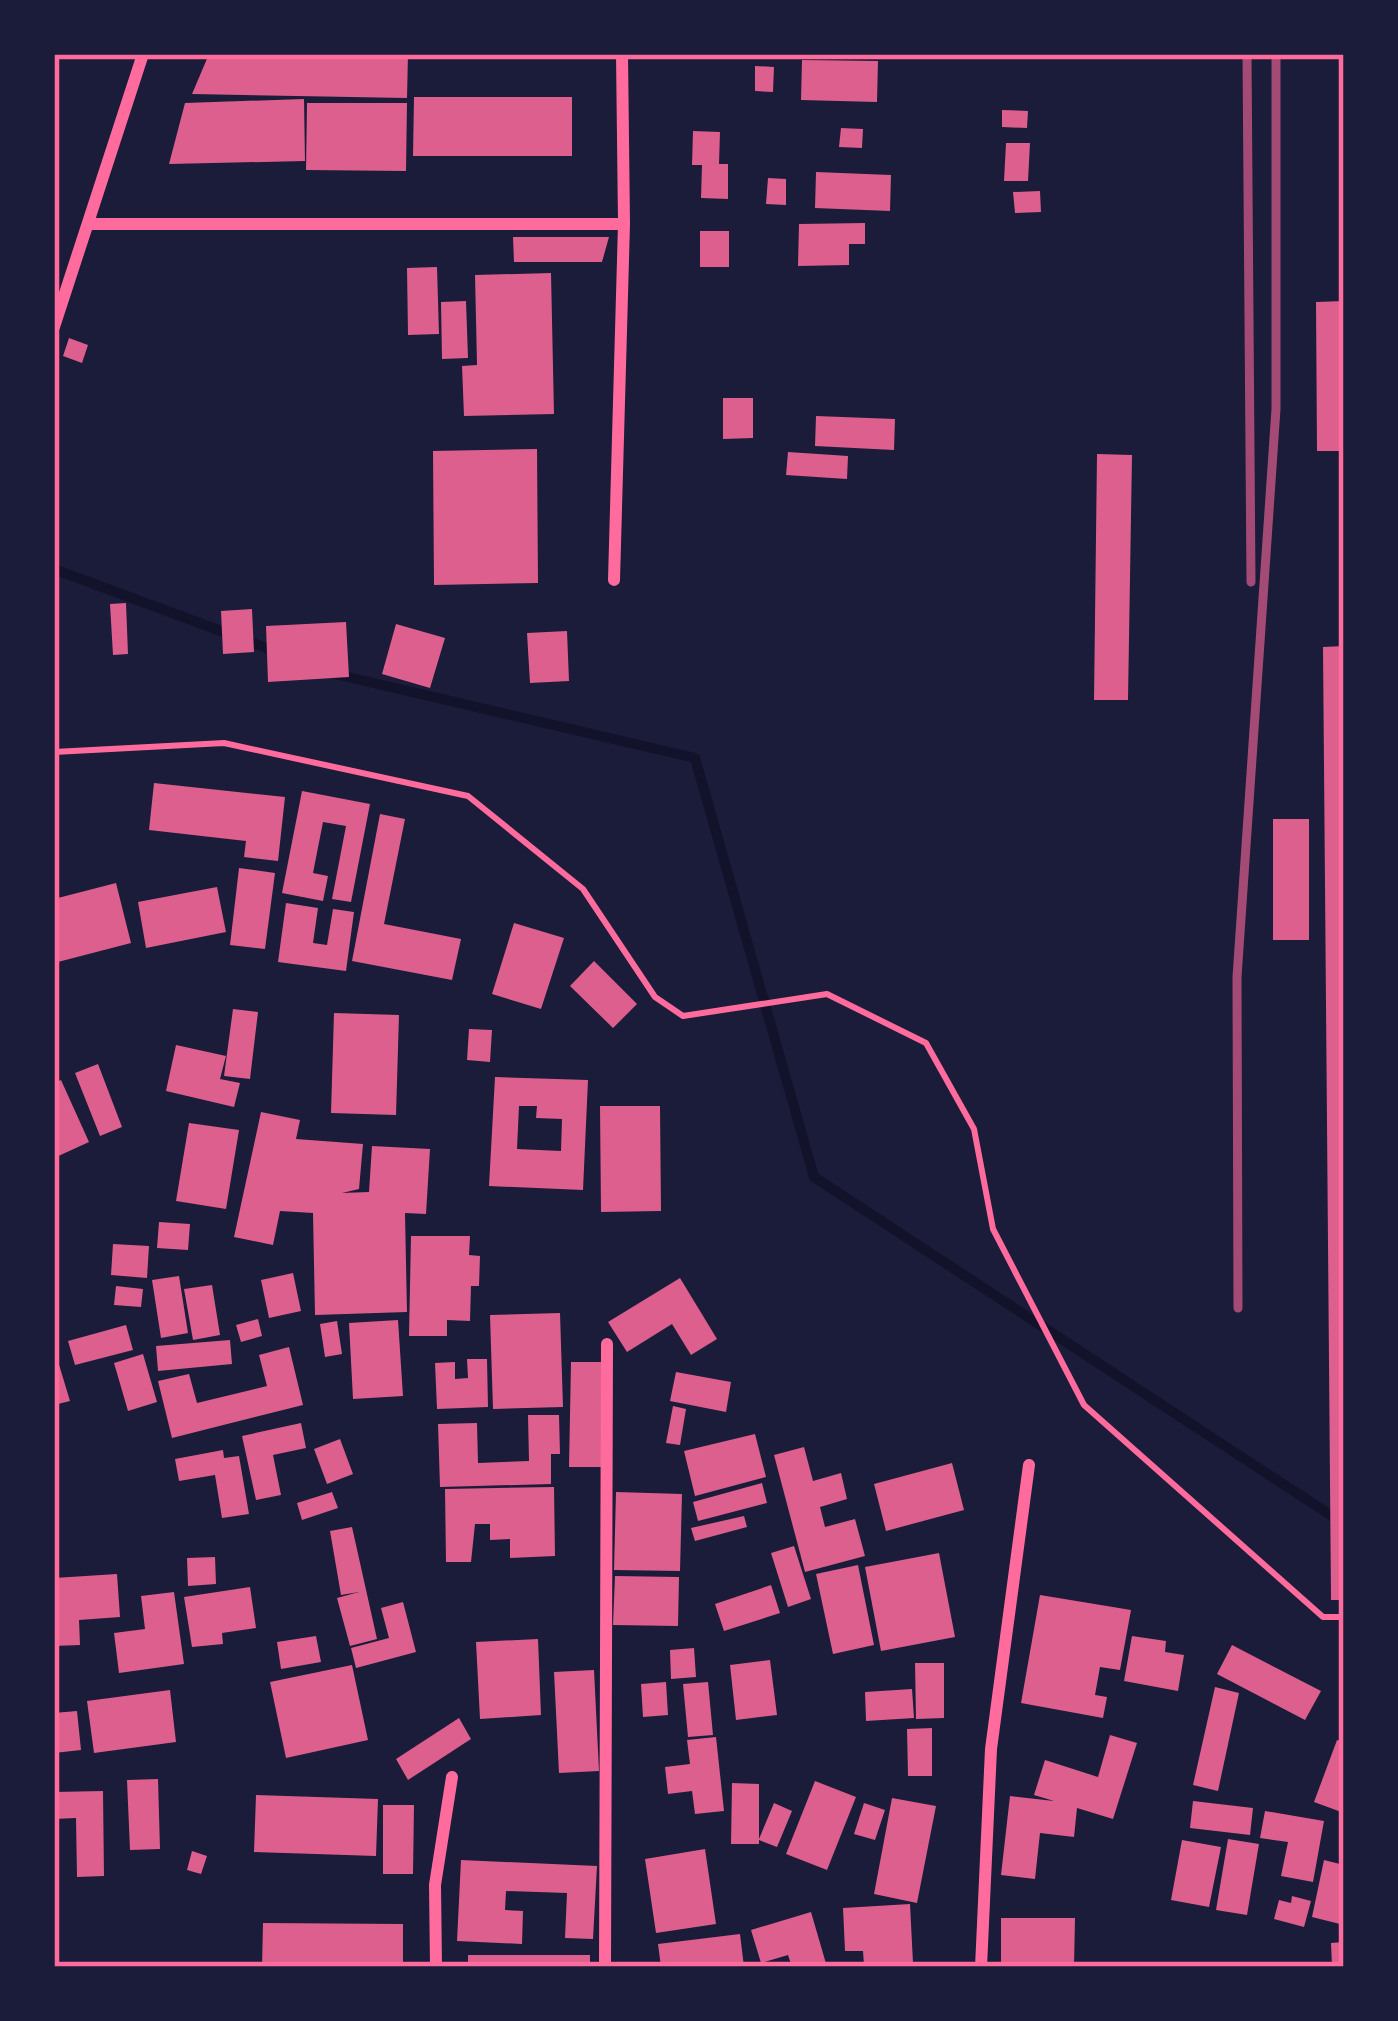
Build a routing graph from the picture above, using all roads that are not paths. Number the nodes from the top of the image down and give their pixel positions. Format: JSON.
{"nodes":[{"id":1,"x":143,"y":54,"type":"edge"},
{"id":2,"x":622,"y":54,"type":"edge"},
{"id":3,"x":90,"y":224,"type":"junction"},
{"id":4,"x":623,"y":224,"type":"junction"},
{"id":5,"x":54,"y":327,"type":"edge"},
{"id":6,"x":614,"y":580,"type":"dead end"},
{"id":7,"x":607,"y":1344,"type":"dead end"},
{"id":8,"x":1030,"y":1465,"type":"dead end"},
{"id":9,"x":452,"y":1777,"type":"dead end"},
{"id":10,"x":436,"y":1967,"type":"edge"},
{"id":11,"x":605,"y":1967,"type":"edge"},
{"id":12,"x":981,"y":1967,"type":"edge"}],
"edges":[{"from":1,"to":3,"type":"street"},
{"from":2,"to":4,"type":"street"},
{"from":3,"to":4,"type":"street"},
{"from":3,"to":5,"type":"street"},
{"from":4,"to":6,"type":"street"},
{"from":7,"to":11,"type":"street"},
{"from":8,"to":12,"type":"street"},
{"from":9,"to":10,"type":"street"}]}
